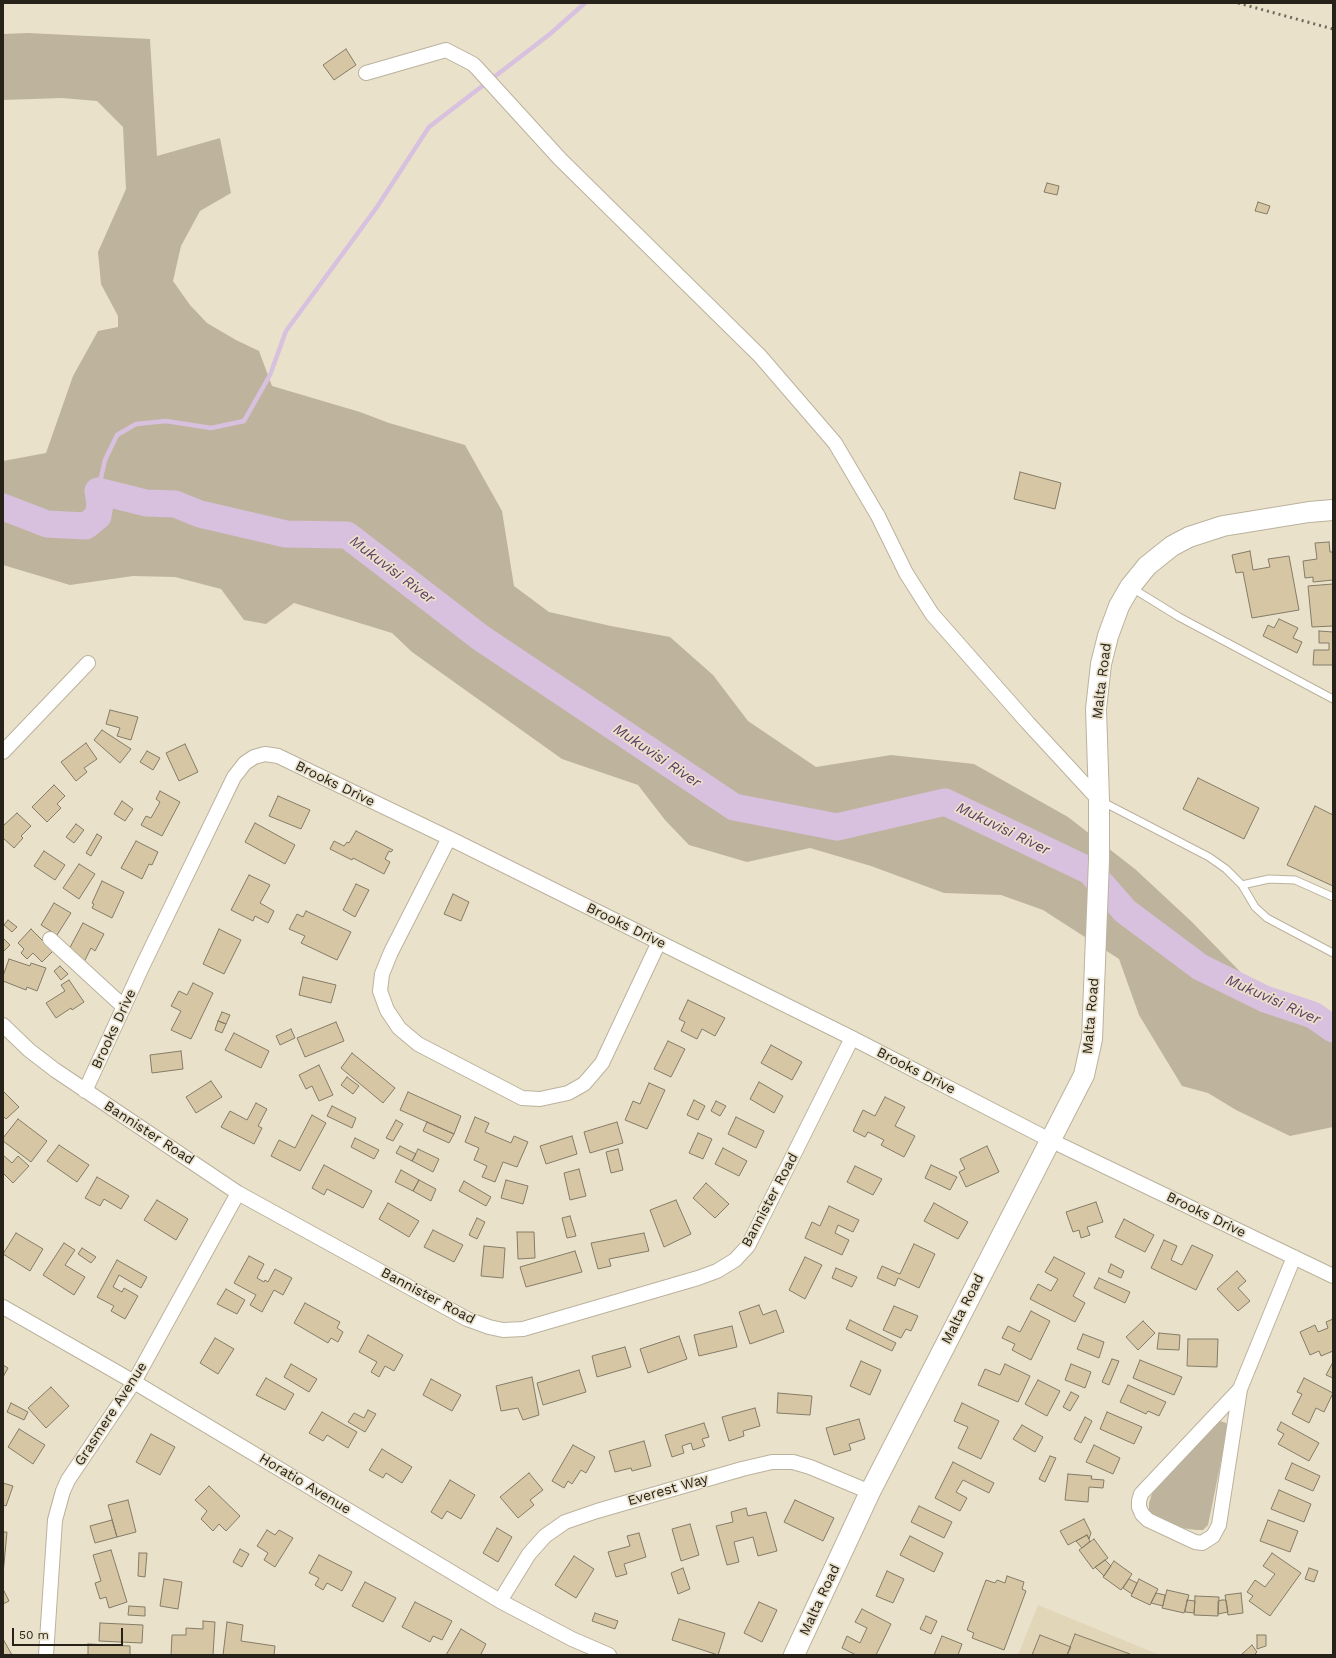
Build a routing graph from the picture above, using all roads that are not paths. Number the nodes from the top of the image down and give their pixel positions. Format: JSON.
{"nodes":[{"id":1,"x":366,"y":73,"type":"dead end"},
{"id":2,"x":1333,"y":510,"type":"edge"},
{"id":3,"x":1130,"y":587,"type":"junction"},
{"id":4,"x":88,"y":663,"type":"dead end"},
{"id":5,"x":1333,"y":699,"type":"edge"},
{"id":6,"x":3,"y":752,"type":"edge"},
{"id":7,"x":1099,"y":800,"type":"junction"},
{"id":8,"x":449,"y":838,"type":"junction"},
{"id":9,"x":1242,"y":885,"type":"junction"},
{"id":10,"x":1333,"y":897,"type":"edge"},
{"id":11,"x":50,"y":939,"type":"dead end"},
{"id":12,"x":659,"y":942,"type":"junction"},
{"id":13,"x":1333,"y":953,"type":"edge"},
{"id":14,"x":124,"y":1007,"type":"junction"},
{"id":15,"x":3,"y":1025,"type":"edge"},
{"id":16,"x":852,"y":1038,"type":"junction"},
{"id":17,"x":85,"y":1092,"type":"junction"},
{"id":18,"x":1050,"y":1140,"type":"junction"},
{"id":19,"x":238,"y":1192,"type":"junction"},
{"id":20,"x":1294,"y":1257,"type":"junction"},
{"id":21,"x":1333,"y":1276,"type":"edge"},
{"id":22,"x":3,"y":1306,"type":"edge"},
{"id":23,"x":134,"y":1382,"type":"junction"},
{"id":24,"x":1240,"y":1389,"type":"junction"},
{"id":25,"x":870,"y":1492,"type":"junction"},
{"id":26,"x":500,"y":1601,"type":"junction"},
{"id":27,"x":46,"y":1655,"type":"edge"},
{"id":28,"x":609,"y":1655,"type":"edge"},
{"id":29,"x":794,"y":1655,"type":"edge"}],
"edges":[{"from":1,"to":7,"type":"street"},
{"from":2,"to":3,"type":"street","name":"Malta Road"},
{"from":3,"to":5,"type":"lane"},
{"from":3,"to":7,"type":"street","name":"Malta Road"},
{"from":4,"to":6,"type":"street"},
{"from":7,"to":9,"type":"lane"},
{"from":7,"to":18,"type":"street","name":"Malta Road"},
{"from":8,"to":12,"type":"street","name":"Brooks Drive"},
{"from":8,"to":12,"type":"street"},
{"from":8,"to":14,"type":"street","name":"Brooks Drive"},
{"from":9,"to":10,"type":"lane"},
{"from":9,"to":13,"type":"lane"},
{"from":11,"to":14,"type":"street"},
{"from":12,"to":16,"type":"street","name":"Brooks Drive"},
{"from":14,"to":17,"type":"street","name":"Brooks Drive"},
{"from":15,"to":17,"type":"street","name":"Bannister Road"},
{"from":16,"to":18,"type":"street","name":"Brooks Drive"},
{"from":16,"to":19,"type":"street","name":"Bannister Road"},
{"from":17,"to":19,"type":"street","name":"Bannister Road"},
{"from":18,"to":20,"type":"street","name":"Brooks Drive"},
{"from":18,"to":25,"type":"street","name":"Malta Road"},
{"from":19,"to":23,"type":"street","name":"Grasmere Avenue"},
{"from":20,"to":21,"type":"street","name":"Brooks Drive"},
{"from":20,"to":24,"type":"street"},
{"from":22,"to":23,"type":"street","name":"Horatio Avenue"},
{"from":23,"to":26,"type":"street","name":"Horatio Avenue"},
{"from":23,"to":27,"type":"street","name":"Grasmere Avenue"},
{"from":24,"to":24,"type":"street"},
{"from":25,"to":26,"type":"street","name":"Everest Way"},
{"from":25,"to":29,"type":"street","name":"Malta Road"},
{"from":26,"to":28,"type":"street","name":"Horatio Avenue"}]}
